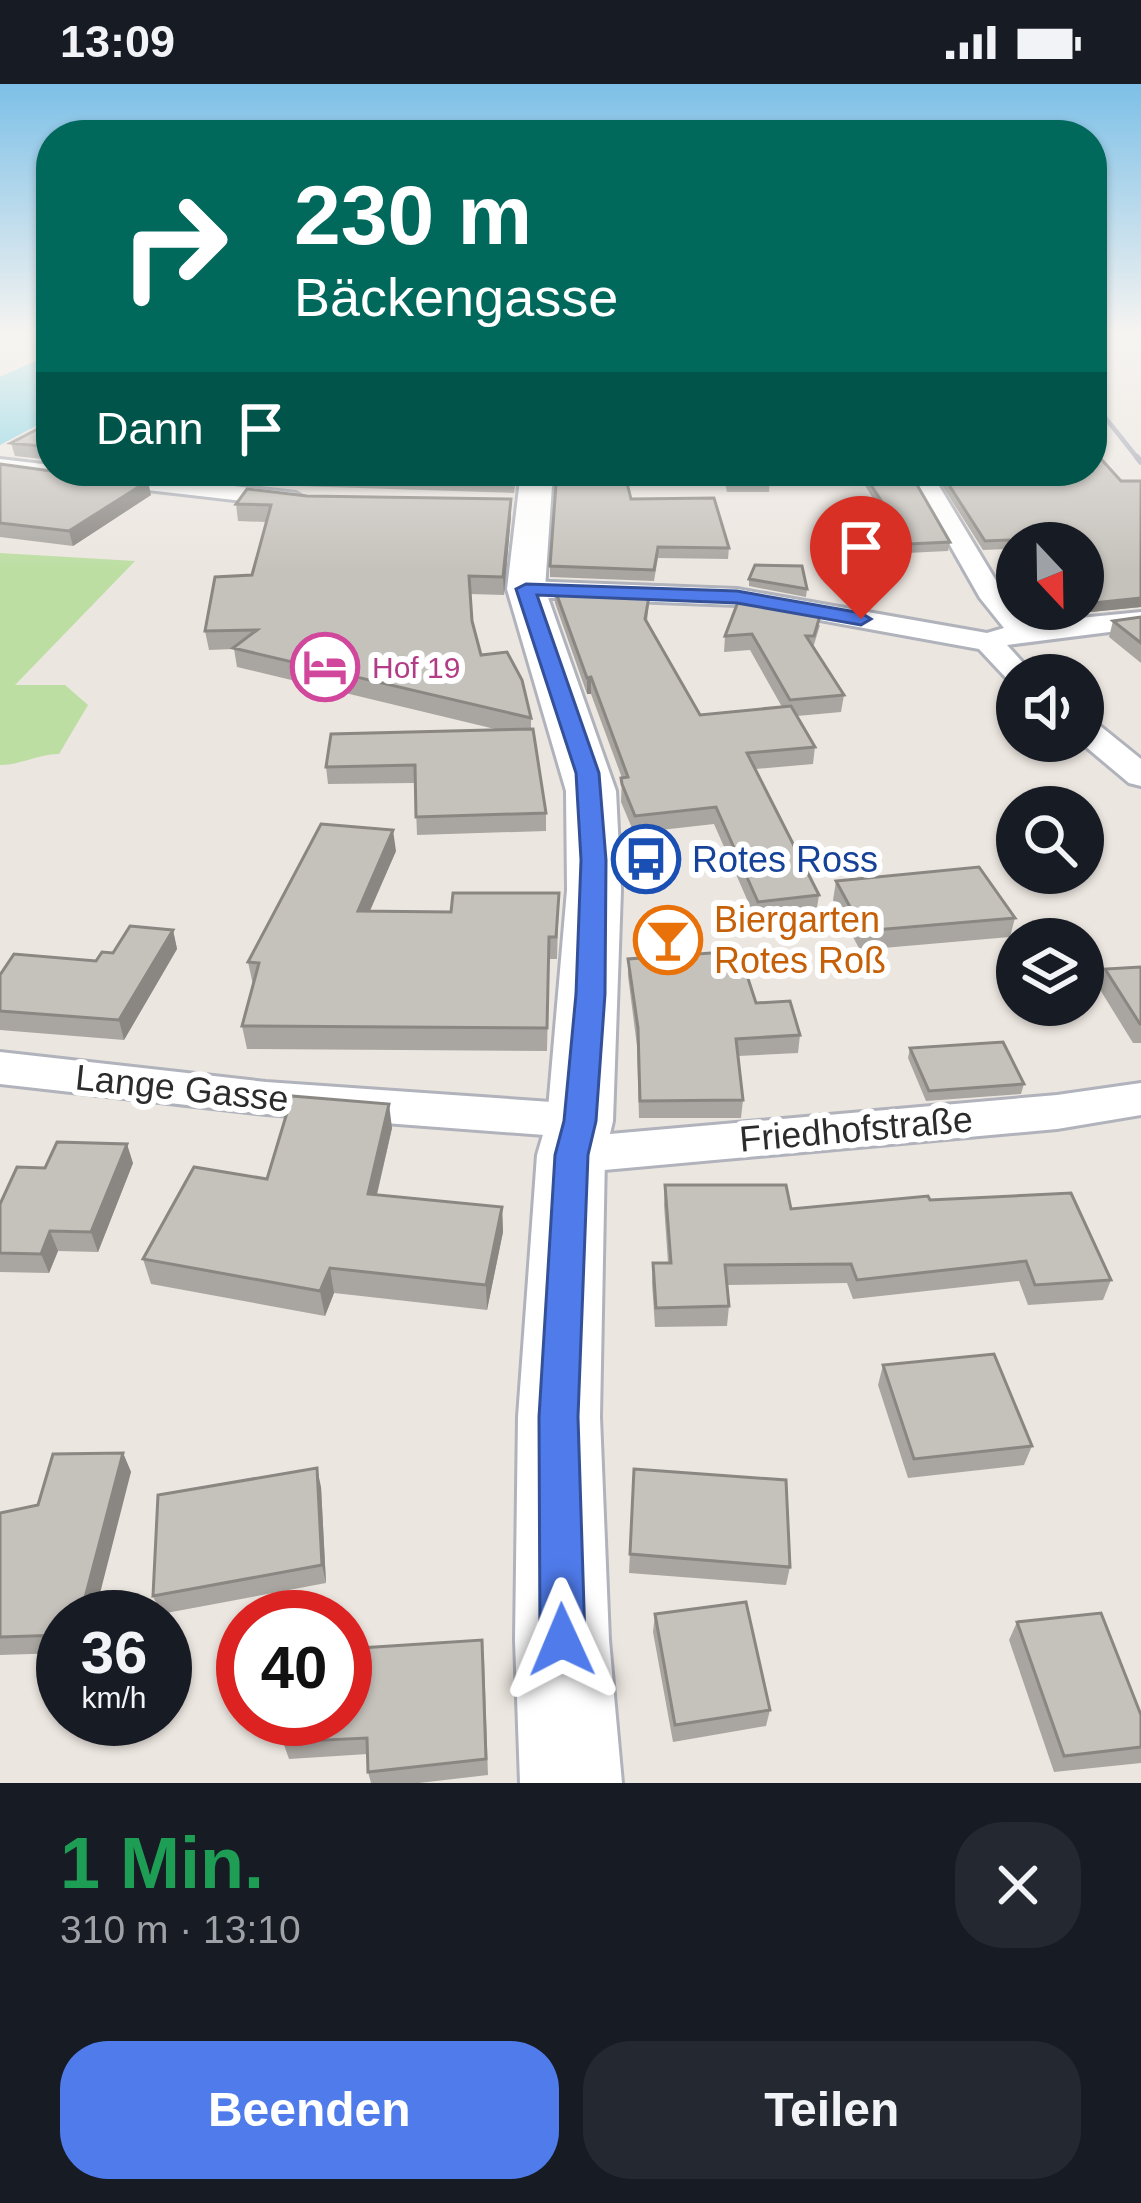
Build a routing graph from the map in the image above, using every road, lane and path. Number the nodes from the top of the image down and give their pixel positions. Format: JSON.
{"nodes":[{"id":1,"x":0,"y":466,"type":"edge"},
{"id":2,"x":36,"y":470,"type":"edge"},
{"id":3,"x":149,"y":486,"type":"edge"},
{"id":4,"x":928,"y":486,"type":"edge"},
{"id":5,"x":529,"y":493,"type":"edge"},
{"id":6,"x":332,"y":501,"type":"edge"},
{"id":7,"x":526,"y":589,"type":"junction"},
{"id":8,"x":1141,"y":620,"type":"edge"},
{"id":9,"x":1022,"y":632,"type":"junction"},
{"id":10,"x":988,"y":641,"type":"junction"},
{"id":11,"x":1000,"y":654,"type":"edge"},
{"id":12,"x":1104,"y":745,"type":"edge"},
{"id":13,"x":1141,"y":776,"type":"edge"},
{"id":14,"x":0,"y":1068,"type":"edge"},
{"id":15,"x":1141,"y":1099,"type":"edge"},
{"id":16,"x":576,"y":1138,"type":"junction"},
{"id":17,"x":571,"y":1783,"type":"edge"}],
"edges":[{"from":1,"to":2,"type":"street"},
{"from":3,"to":6,"type":"street"},
{"from":4,"to":9,"type":"street"},
{"from":5,"to":7,"type":"street"},
{"from":7,"to":10,"type":"street"},
{"from":7,"to":16,"type":"street"},
{"from":8,"to":9,"type":"street"},
{"from":9,"to":10,"type":"street"},
{"from":10,"to":11,"type":"street"},
{"from":12,"to":13,"type":"street"},
{"from":14,"to":16,"type":"street","name":"Lange Gasse"},
{"from":15,"to":16,"type":"street","name":"Friedhofstraße"},
{"from":16,"to":17,"type":"street"}]}
